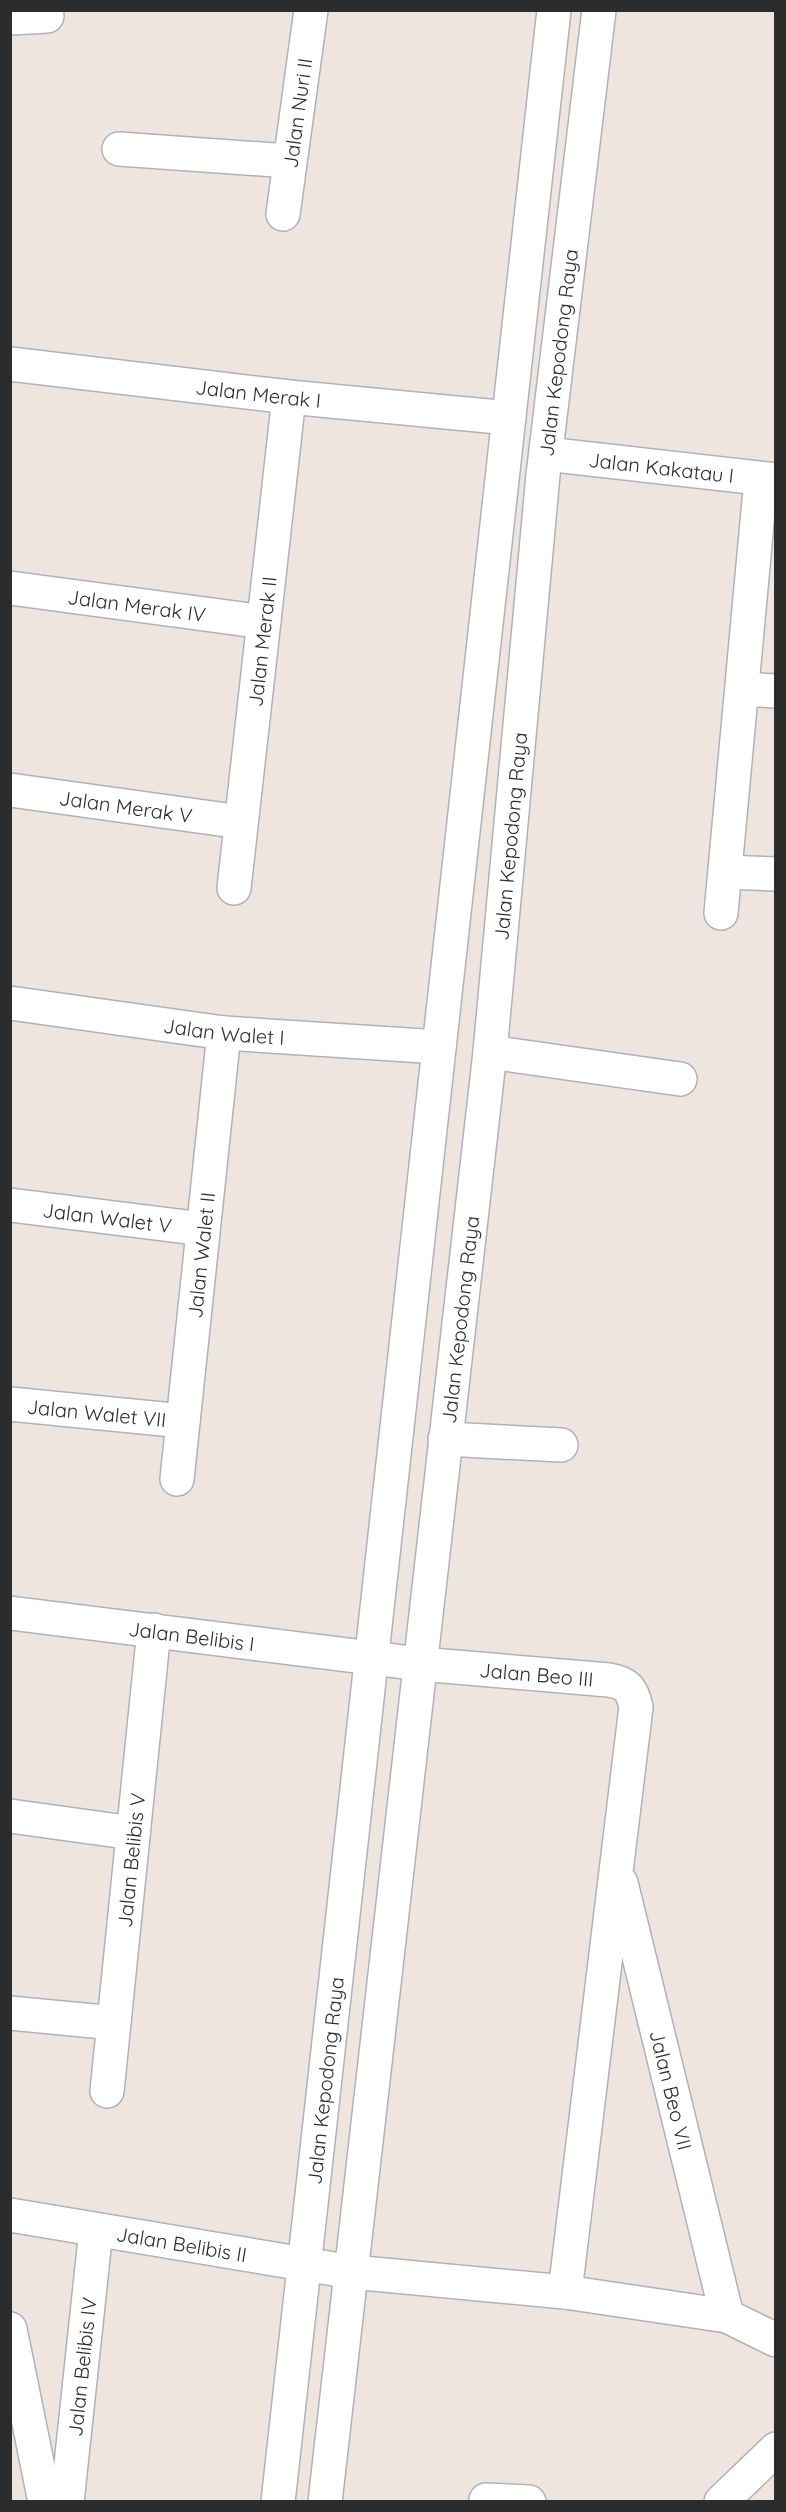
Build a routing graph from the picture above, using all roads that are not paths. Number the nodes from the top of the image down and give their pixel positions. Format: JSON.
{"nodes":[{"id":1,"x":311,"y":10,"type":"edge"},
{"id":2,"x":554,"y":10,"type":"edge"},
{"id":3,"x":599,"y":10,"type":"edge"},
{"id":4,"x":47,"y":16,"type":"dead end"},
{"id":5,"x":10,"y":18,"type":"edge"},
{"id":6,"x":119,"y":149,"type":"dead end"},
{"id":7,"x":289,"y":161,"type":"junction"},
{"id":8,"x":283,"y":214,"type":"dead end"},
{"id":9,"x":10,"y":364,"type":"edge"},
{"id":10,"x":553,"y":393,"type":"junction"},
{"id":11,"x":289,"y":397,"type":"junction"},
{"id":12,"x":511,"y":403,"type":"junction"},
{"id":13,"x":545,"y":465,"type":"junction"},
{"id":14,"x":503,"y":471,"type":"junction"},
{"id":15,"x":768,"y":480,"type":"edge"},
{"id":16,"x":10,"y":588,"type":"edge"},
{"id":17,"x":264,"y":622,"type":"junction"},
{"id":18,"x":742,"y":689,"type":"junction"},
{"id":19,"x":776,"y":691,"type":"edge"},
{"id":20,"x":10,"y":790,"type":"edge"},
{"id":21,"x":241,"y":822,"type":"junction"},
{"id":22,"x":724,"y":872,"type":"junction"},
{"id":23,"x":776,"y":874,"type":"edge"},
{"id":24,"x":234,"y":888,"type":"dead end"},
{"id":25,"x":721,"y":913,"type":"dead end"},
{"id":26,"x":10,"y":1003,"type":"edge"},
{"id":27,"x":224,"y":1033,"type":"junction"},
{"id":28,"x":439,"y":1047,"type":"junction"},
{"id":29,"x":490,"y":1052,"type":"junction"},
{"id":30,"x":680,"y":1079,"type":"dead end"},
{"id":31,"x":10,"y":1205,"type":"edge"},
{"id":32,"x":203,"y":1229,"type":"junction"},
{"id":33,"x":10,"y":1404,"type":"edge"},
{"id":34,"x":183,"y":1421,"type":"junction"},
{"id":35,"x":445,"y":1439,"type":"junction"},
{"id":36,"x":561,"y":1445,"type":"dead end"},
{"id":37,"x":177,"y":1479,"type":"dead end"},
{"id":38,"x":10,"y":1613,"type":"edge"},
{"id":39,"x":154,"y":1630,"type":"junction"},
{"id":40,"x":372,"y":1658,"type":"junction"},
{"id":41,"x":420,"y":1664,"type":"junction"},
{"id":42,"x":10,"y":1816,"type":"edge"},
{"id":43,"x":133,"y":1833,"type":"junction"},
{"id":44,"x":616,"y":1864,"type":"junction"},
{"id":45,"x":10,"y":2013,"type":"edge"},
{"id":46,"x":114,"y":2023,"type":"junction"},
{"id":47,"x":106,"y":2091,"type":"dead end"},
{"id":48,"x":10,"y":2215,"type":"edge"},
{"id":49,"x":96,"y":2230,"type":"junction"},
{"id":50,"x":304,"y":2265,"type":"junction"},
{"id":51,"x":352,"y":2272,"type":"junction"},
{"id":52,"x":565,"y":2292,"type":"junction"},
{"id":53,"x":727,"y":2316,"type":"junction"},
{"id":54,"x":10,"y":2329,"type":"edge"},
{"id":55,"x":776,"y":2340,"type":"edge"},
{"id":56,"x":776,"y":2449,"type":"edge"},
{"id":57,"x":486,"y":2500,"type":"edge"},
{"id":58,"x":526,"y":2501,"type":"edge"},
{"id":59,"x":45,"y":2502,"type":"edge"},
{"id":60,"x":67,"y":2502,"type":"edge"},
{"id":61,"x":278,"y":2502,"type":"edge"},
{"id":62,"x":325,"y":2502,"type":"edge"},
{"id":63,"x":721,"y":2502,"type":"edge"}],
"edges":[{"from":1,"to":7,"type":"street","name":"Jalan Nuri II"},
{"from":2,"to":12,"type":"street","name":"Jalan Kepodong Raya"},
{"from":3,"to":10,"type":"street","name":"Jalan Kepodong Raya"},
{"from":4,"to":5,"type":"street"},
{"from":6,"to":7,"type":"street"},
{"from":7,"to":8,"type":"street","name":"Jalan Nuri II"},
{"from":9,"to":11,"type":"street","name":"Jalan Merak I"},
{"from":10,"to":12,"type":"street","name":"Jalan Merak I"},
{"from":10,"to":13,"type":"street","name":"Jalan Kepodong Raya"},
{"from":11,"to":12,"type":"street","name":"Jalan Merak I"},
{"from":11,"to":17,"type":"street","name":"Jalan Merak II"},
{"from":12,"to":14,"type":"street","name":"Jalan Kepodong Raya"},
{"from":13,"to":14,"type":"street","name":"Jalan Kakatau I"},
{"from":13,"to":15,"type":"street","name":"Jalan Kakatau I"},
{"from":13,"to":29,"type":"street","name":"Jalan Kepodong Raya"},
{"from":14,"to":28,"type":"street","name":"Jalan Kepodong Raya"},
{"from":15,"to":18,"type":"street"},
{"from":16,"to":17,"type":"street","name":"Jalan Merak IV"},
{"from":17,"to":21,"type":"street","name":"Jalan Merak II"},
{"from":18,"to":19,"type":"street"},
{"from":18,"to":22,"type":"street"},
{"from":20,"to":21,"type":"street","name":"Jalan Merak V"},
{"from":21,"to":24,"type":"street","name":"Jalan Merak II"},
{"from":22,"to":23,"type":"street"},
{"from":22,"to":25,"type":"street"},
{"from":26,"to":27,"type":"street","name":"Jalan Walet I"},
{"from":27,"to":28,"type":"street","name":"Jalan Walet I"},
{"from":27,"to":32,"type":"street","name":"Jalan Walet II"},
{"from":28,"to":40,"type":"street","name":"Jalan Kepodong Raya"},
{"from":29,"to":30,"type":"street"},
{"from":29,"to":35,"type":"street","name":"Jalan Kepodong Raya"},
{"from":31,"to":32,"type":"street","name":"Jalan Walet V"},
{"from":32,"to":34,"type":"street","name":"Jalan Walet II"},
{"from":33,"to":34,"type":"street","name":"Jalan Walet VII"},
{"from":34,"to":37,"type":"street","name":"Jalan Walet II"},
{"from":35,"to":36,"type":"street"},
{"from":35,"to":41,"type":"street","name":"Jalan Kepodong Raya"},
{"from":38,"to":39,"type":"street","name":"Jalan Belibis I"},
{"from":39,"to":40,"type":"street","name":"Jalan Belibis I"},
{"from":39,"to":43,"type":"street","name":"Jalan Belibis V"},
{"from":40,"to":41,"type":"street"},
{"from":40,"to":50,"type":"street","name":"Jalan Kepodong Raya"},
{"from":41,"to":44,"type":"street","name":"Jalan Beo III"},
{"from":41,"to":51,"type":"street","name":"Jalan Kepodong Raya"},
{"from":42,"to":43,"type":"street"},
{"from":43,"to":46,"type":"street","name":"Jalan Belibis V"},
{"from":44,"to":52,"type":"street"},
{"from":44,"to":53,"type":"street","name":"Jalan Beo VII"},
{"from":45,"to":46,"type":"street"},
{"from":46,"to":47,"type":"street","name":"Jalan Belibis V"},
{"from":48,"to":49,"type":"street","name":"Jalan Belibis II"},
{"from":49,"to":50,"type":"street","name":"Jalan Belibis II"},
{"from":49,"to":60,"type":"street","name":"Jalan Belibis IV"},
{"from":50,"to":51,"type":"street","name":"Jalan Belibis II"},
{"from":50,"to":61,"type":"street","name":"Jalan Kepodong Raya"},
{"from":51,"to":52,"type":"street","name":"Jalan Belibis II"},
{"from":51,"to":62,"type":"street","name":"Jalan Kepodong Raya"},
{"from":52,"to":53,"type":"street","name":"Jalan Belibis II"},
{"from":53,"to":55,"type":"street","name":"Jalan Belibis II"},
{"from":54,"to":59,"type":"street"},
{"from":56,"to":63,"type":"street"},
{"from":57,"to":58,"type":"street"}]}
